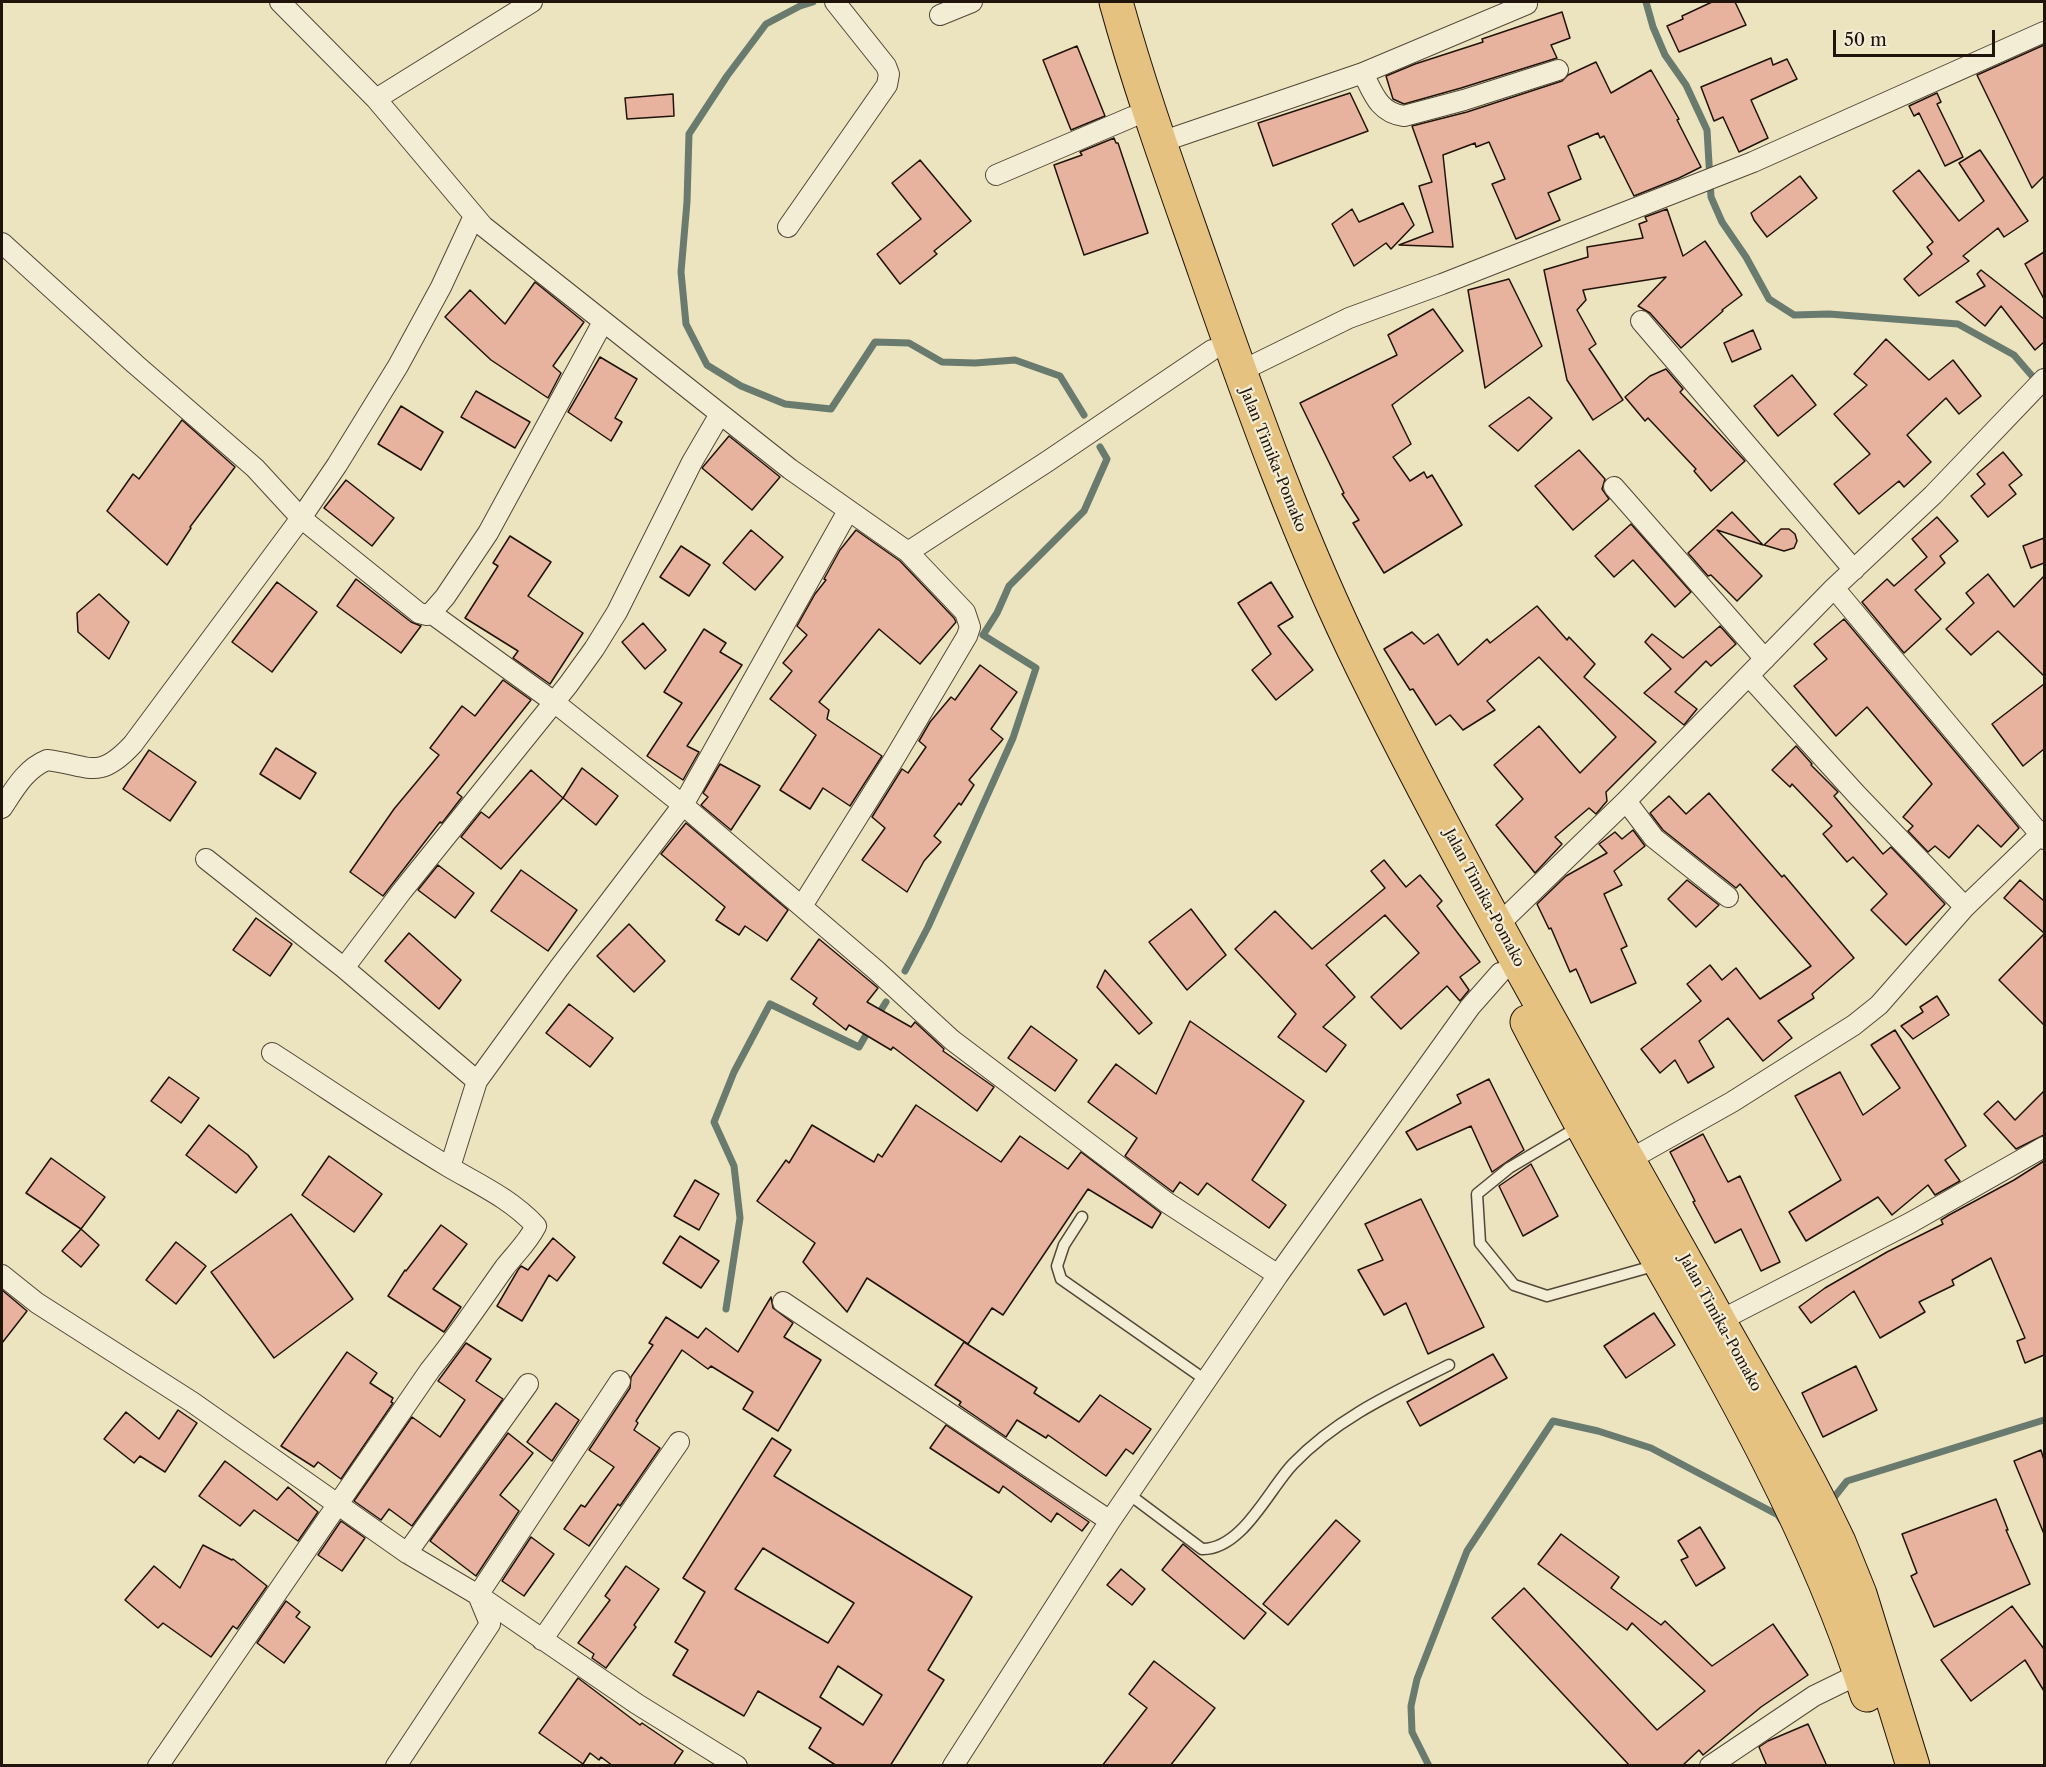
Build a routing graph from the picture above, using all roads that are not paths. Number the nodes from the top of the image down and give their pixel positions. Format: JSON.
{"nodes":[{"id":1,"x":280,"y":2,"type":"edge"},
{"id":2,"x":532,"y":2,"type":"edge"},
{"id":3,"x":836,"y":2,"type":"edge"},
{"id":4,"x":972,"y":2,"type":"edge"},
{"id":5,"x":1094,"y":2,"type":"edge"},
{"id":6,"x":1116,"y":2,"type":"edge"},
{"id":7,"x":1527,"y":4,"type":"dead end"},
{"id":8,"x":940,"y":15,"type":"dead end"},
{"id":9,"x":2044,"y":32,"type":"edge"},
{"id":10,"x":1558,"y":70,"type":"dead end"},
{"id":11,"x":1363,"y":74,"type":"junction"},
{"id":12,"x":376,"y":99,"type":"junction"},
{"id":13,"x":1132,"y":117,"type":"junction"},
{"id":14,"x":1161,"y":142,"type":"junction"},
{"id":15,"x":996,"y":175,"type":"dead end"},
{"id":16,"x":474,"y":216,"type":"junction"},
{"id":17,"x":788,"y":227,"type":"dead end"},
{"id":18,"x":2,"y":243,"type":"edge"},
{"id":19,"x":1641,"y":321,"type":"dead end"},
{"id":20,"x":603,"y":322,"type":"junction"},
{"id":21,"x":1212,"y":350,"type":"junction"},
{"id":22,"x":1239,"y":372,"type":"junction"},
{"id":23,"x":2044,"y":379,"type":"edge"},
{"id":24,"x":720,"y":414,"type":"junction"},
{"id":25,"x":1614,"y":486,"type":"dead end"},
{"id":26,"x":848,"y":511,"type":"junction"},
{"id":27,"x":301,"y":518,"type":"junction"},
{"id":28,"x":908,"y":552,"type":"junction"},
{"id":29,"x":1854,"y":570,"type":"junction"},
{"id":30,"x":1834,"y":588,"type":"junction"},
{"id":31,"x":431,"y":613,"type":"junction"},
{"id":32,"x":1765,"y":659,"type":"junction"},
{"id":33,"x":1749,"y":676,"type":"junction"},
{"id":34,"x":554,"y":702,"type":"junction"},
{"id":35,"x":1626,"y":801,"type":"junction"},
{"id":36,"x":683,"y":805,"type":"junction"},
{"id":37,"x":2,"y":808,"type":"edge"},
{"id":38,"x":2043,"y":835,"type":"edge"},
{"id":39,"x":206,"y":859,"type":"dead end"},
{"id":40,"x":1728,"y":897,"type":"dead end"},
{"id":41,"x":802,"y":906,"type":"junction"},
{"id":42,"x":1965,"y":907,"type":"junction"},
{"id":43,"x":1498,"y":925,"type":"junction"},
{"id":44,"x":344,"y":968,"type":"junction"},
{"id":45,"x":1500,"y":973,"type":"junction"},
{"id":46,"x":272,"y":1053,"type":"dead end"},
{"id":47,"x":477,"y":1081,"type":"junction"},
{"id":48,"x":1582,"y":1125,"type":"junction"},
{"id":49,"x":2044,"y":1147,"type":"edge"},
{"id":50,"x":1629,"y":1160,"type":"junction"},
{"id":51,"x":450,"y":1167,"type":"junction"},
{"id":52,"x":1082,"y":1217,"type":"dead end"},
{"id":53,"x":1661,"y":1265,"type":"junction"},
{"id":54,"x":2,"y":1275,"type":"edge"},
{"id":55,"x":1278,"y":1275,"type":"junction"},
{"id":56,"x":783,"y":1302,"type":"dead end"},
{"id":57,"x":1719,"y":1321,"type":"junction"},
{"id":58,"x":1449,"y":1365,"type":"dead end"},
{"id":59,"x":620,"y":1381,"type":"dead end"},
{"id":60,"x":1207,"y":1381,"type":"junction"},
{"id":61,"x":528,"y":1384,"type":"dead end"},
{"id":62,"x":679,"y":1442,"type":"dead end"},
{"id":63,"x":1130,"y":1495,"type":"junction"},
{"id":64,"x":338,"y":1503,"type":"junction"},
{"id":65,"x":1110,"y":1521,"type":"junction"},
{"id":66,"x":407,"y":1553,"type":"junction"},
{"id":67,"x":478,"y":1595,"type":"junction"},
{"id":68,"x":542,"y":1640,"type":"junction"},
{"id":69,"x":1861,"y":1674,"type":"junction"},
{"id":70,"x":158,"y":1766,"type":"edge"},
{"id":71,"x":396,"y":1766,"type":"edge"},
{"id":72,"x":737,"y":1766,"type":"edge"},
{"id":73,"x":953,"y":1766,"type":"edge"},
{"id":74,"x":1710,"y":1766,"type":"edge"},
{"id":75,"x":1889,"y":1766,"type":"edge"},
{"id":76,"x":1913,"y":1766,"type":"edge"}],
"edges":[{"from":1,"to":12,"type":"street"},
{"from":2,"to":12,"type":"street"},
{"from":3,"to":17,"type":"street"},
{"from":4,"to":8,"type":"street"},
{"from":5,"to":13,"type":"highway","name":"Jalan Timika-Pomako"},
{"from":6,"to":14,"type":"highway","name":"Jalan Timika-Pomako"},
{"from":7,"to":11,"type":"street"},
{"from":9,"to":22,"type":"street"},
{"from":10,"to":11,"type":"street"},
{"from":11,"to":14,"type":"street"},
{"from":12,"to":16,"type":"street"},
{"from":13,"to":15,"type":"street"},
{"from":13,"to":21,"type":"highway","name":"Jalan Timika-Pomako"},
{"from":14,"to":22,"type":"highway","name":"Jalan Timika-Pomako"},
{"from":16,"to":20,"type":"street"},
{"from":16,"to":27,"type":"street"},
{"from":18,"to":27,"type":"street"},
{"from":19,"to":29,"type":"street"},
{"from":20,"to":24,"type":"street"},
{"from":20,"to":31,"type":"street"},
{"from":21,"to":28,"type":"street"},
{"from":21,"to":45,"type":"highway","name":"Jalan Timika-Pomako"},
{"from":22,"to":43,"type":"highway","name":"Jalan Timika-Pomako"},
{"from":23,"to":29,"type":"street"},
{"from":24,"to":26,"type":"street"},
{"from":24,"to":34,"type":"street"},
{"from":25,"to":32,"type":"street"},
{"from":26,"to":28,"type":"street"},
{"from":26,"to":36,"type":"street"},
{"from":27,"to":31,"type":"street"},
{"from":27,"to":37,"type":"street"},
{"from":28,"to":41,"type":"street"},
{"from":29,"to":30,"type":"street"},
{"from":30,"to":32,"type":"street"},
{"from":30,"to":38,"type":"street"},
{"from":31,"to":34,"type":"street"},
{"from":32,"to":33,"type":"street"},
{"from":33,"to":35,"type":"street"},
{"from":33,"to":42,"type":"street"},
{"from":34,"to":36,"type":"street"},
{"from":34,"to":44,"type":"street"},
{"from":35,"to":40,"type":"street"},
{"from":35,"to":43,"type":"street"},
{"from":36,"to":41,"type":"street"},
{"from":36,"to":47,"type":"street"},
{"from":38,"to":42,"type":"street"},
{"from":39,"to":44,"type":"street"},
{"from":41,"to":55,"type":"street"},
{"from":42,"to":50,"type":"street"},
{"from":43,"to":50,"type":"highway","name":"Jalan Timika-Pomako"},
{"from":44,"to":47,"type":"street"},
{"from":45,"to":48,"type":"highway","name":"Jalan Timika-Pomako"},
{"from":45,"to":55,"type":"street"},
{"from":46,"to":51,"type":"street"},
{"from":47,"to":51,"type":"street"},
{"from":48,"to":53,"type":"highway","name":"Jalan Timika-Pomako"},
{"from":48,"to":53,"type":"lane"},
{"from":49,"to":57,"type":"street"},
{"from":50,"to":57,"type":"highway","name":"Jalan Timika-Pomako"},
{"from":51,"to":64,"type":"street"},
{"from":52,"to":60,"type":"lane"},
{"from":53,"to":69,"type":"highway","name":"Jalan Timika-Pomako"},
{"from":54,"to":64,"type":"street"},
{"from":55,"to":60,"type":"street"},
{"from":56,"to":65,"type":"street"},
{"from":57,"to":76,"type":"highway","name":"Jalan Timika-Pomako"},
{"from":58,"to":63,"type":"lane"},
{"from":59,"to":67,"type":"street"},
{"from":60,"to":63,"type":"street"},
{"from":61,"to":66,"type":"street"},
{"from":62,"to":68,"type":"street"},
{"from":63,"to":65,"type":"street"},
{"from":64,"to":66,"type":"street"},
{"from":64,"to":70,"type":"street"},
{"from":65,"to":73,"type":"street"},
{"from":66,"to":67,"type":"street"},
{"from":67,"to":68,"type":"street"},
{"from":67,"to":71,"type":"street"},
{"from":68,"to":72,"type":"street"},
{"from":69,"to":74,"type":"street"},
{"from":69,"to":75,"type":"highway","name":"Jalan Timika-Pomako"}]}
